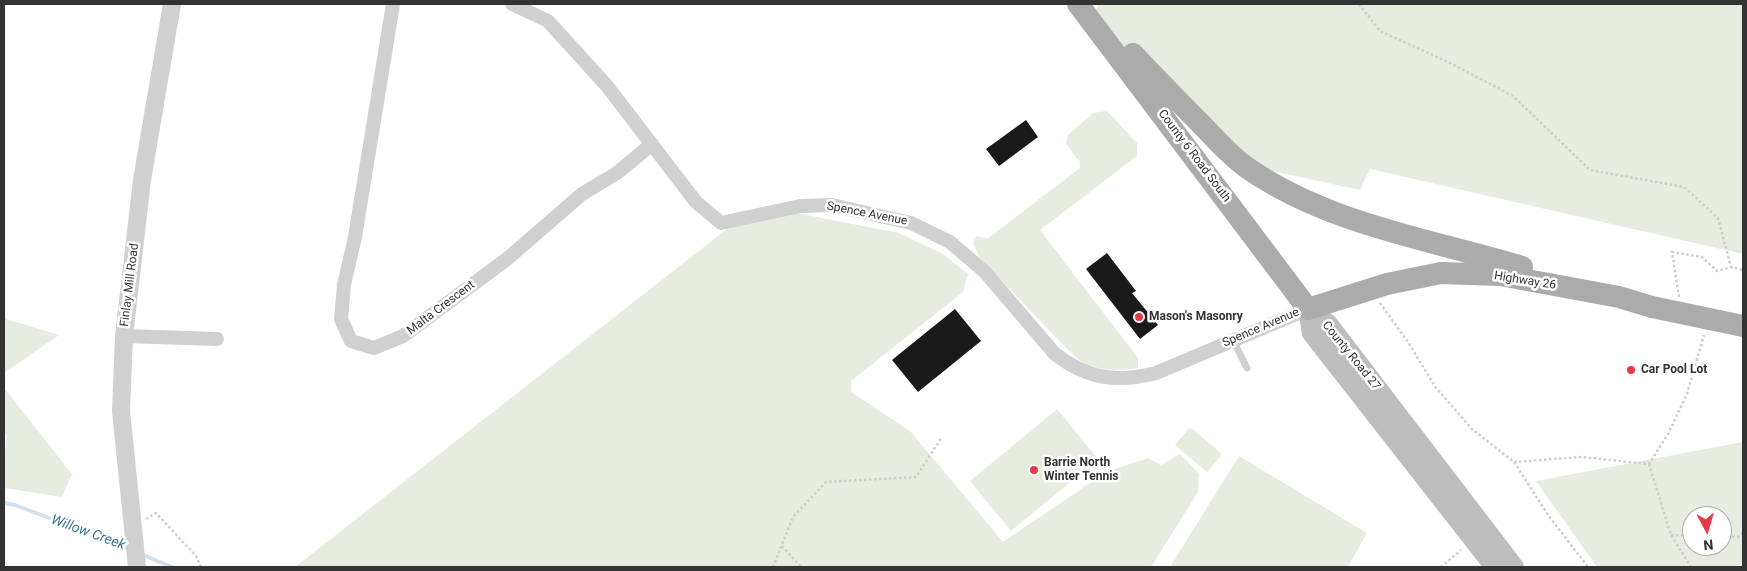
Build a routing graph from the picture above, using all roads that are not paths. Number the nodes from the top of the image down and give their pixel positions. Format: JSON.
{"nodes":[{"id":1,"x":172,"y":4,"type":"edge"},
{"id":2,"x":393,"y":4,"type":"edge"},
{"id":3,"x":512,"y":4,"type":"edge"},
{"id":4,"x":1078,"y":4,"type":"edge"},
{"id":5,"x":1083,"y":4,"type":"edge"},
{"id":6,"x":652,"y":144,"type":"junction"},
{"id":7,"x":1619,"y":296,"type":"junction"},
{"id":8,"x":1308,"y":309,"type":"junction"},
{"id":9,"x":1743,"y":326,"type":"edge"},
{"id":10,"x":124,"y":336,"type":"junction"},
{"id":11,"x":217,"y":339,"type":"dead end"},
{"id":12,"x":1233,"y":340,"type":"junction"},
{"id":13,"x":1246,"y":368,"type":"dead end"},
{"id":14,"x":137,"y":567,"type":"edge"},
{"id":15,"x":1495,"y":567,"type":"edge"},
{"id":16,"x":1514,"y":567,"type":"edge"}],
"edges":[{"from":1,"to":10,"type":"street","name":"Finlay Mill Road"},
{"from":2,"to":6,"type":"street","name":"Malta Crescent"},
{"from":3,"to":6,"type":"street","name":"Spence Avenue"},
{"from":4,"to":8,"type":"main road","name":"County 6 Road South"},
{"from":5,"to":7,"type":"main road"},
{"from":6,"to":12,"type":"street","name":"Spence Avenue"},
{"from":7,"to":8,"type":"main road","name":"Highway 26"},
{"from":7,"to":9,"type":"main road","name":"Highway 26"},
{"from":8,"to":12,"type":"street","name":"Spence Avenue"},
{"from":8,"to":15,"type":"main road","name":"County Road 27"},
{"from":8,"to":16,"type":"main road","name":"County Road 27"},
{"from":10,"to":11,"type":"street"},
{"from":10,"to":14,"type":"street","name":"Finlay Mill Road"},
{"from":12,"to":13,"type":"lane"}]}
